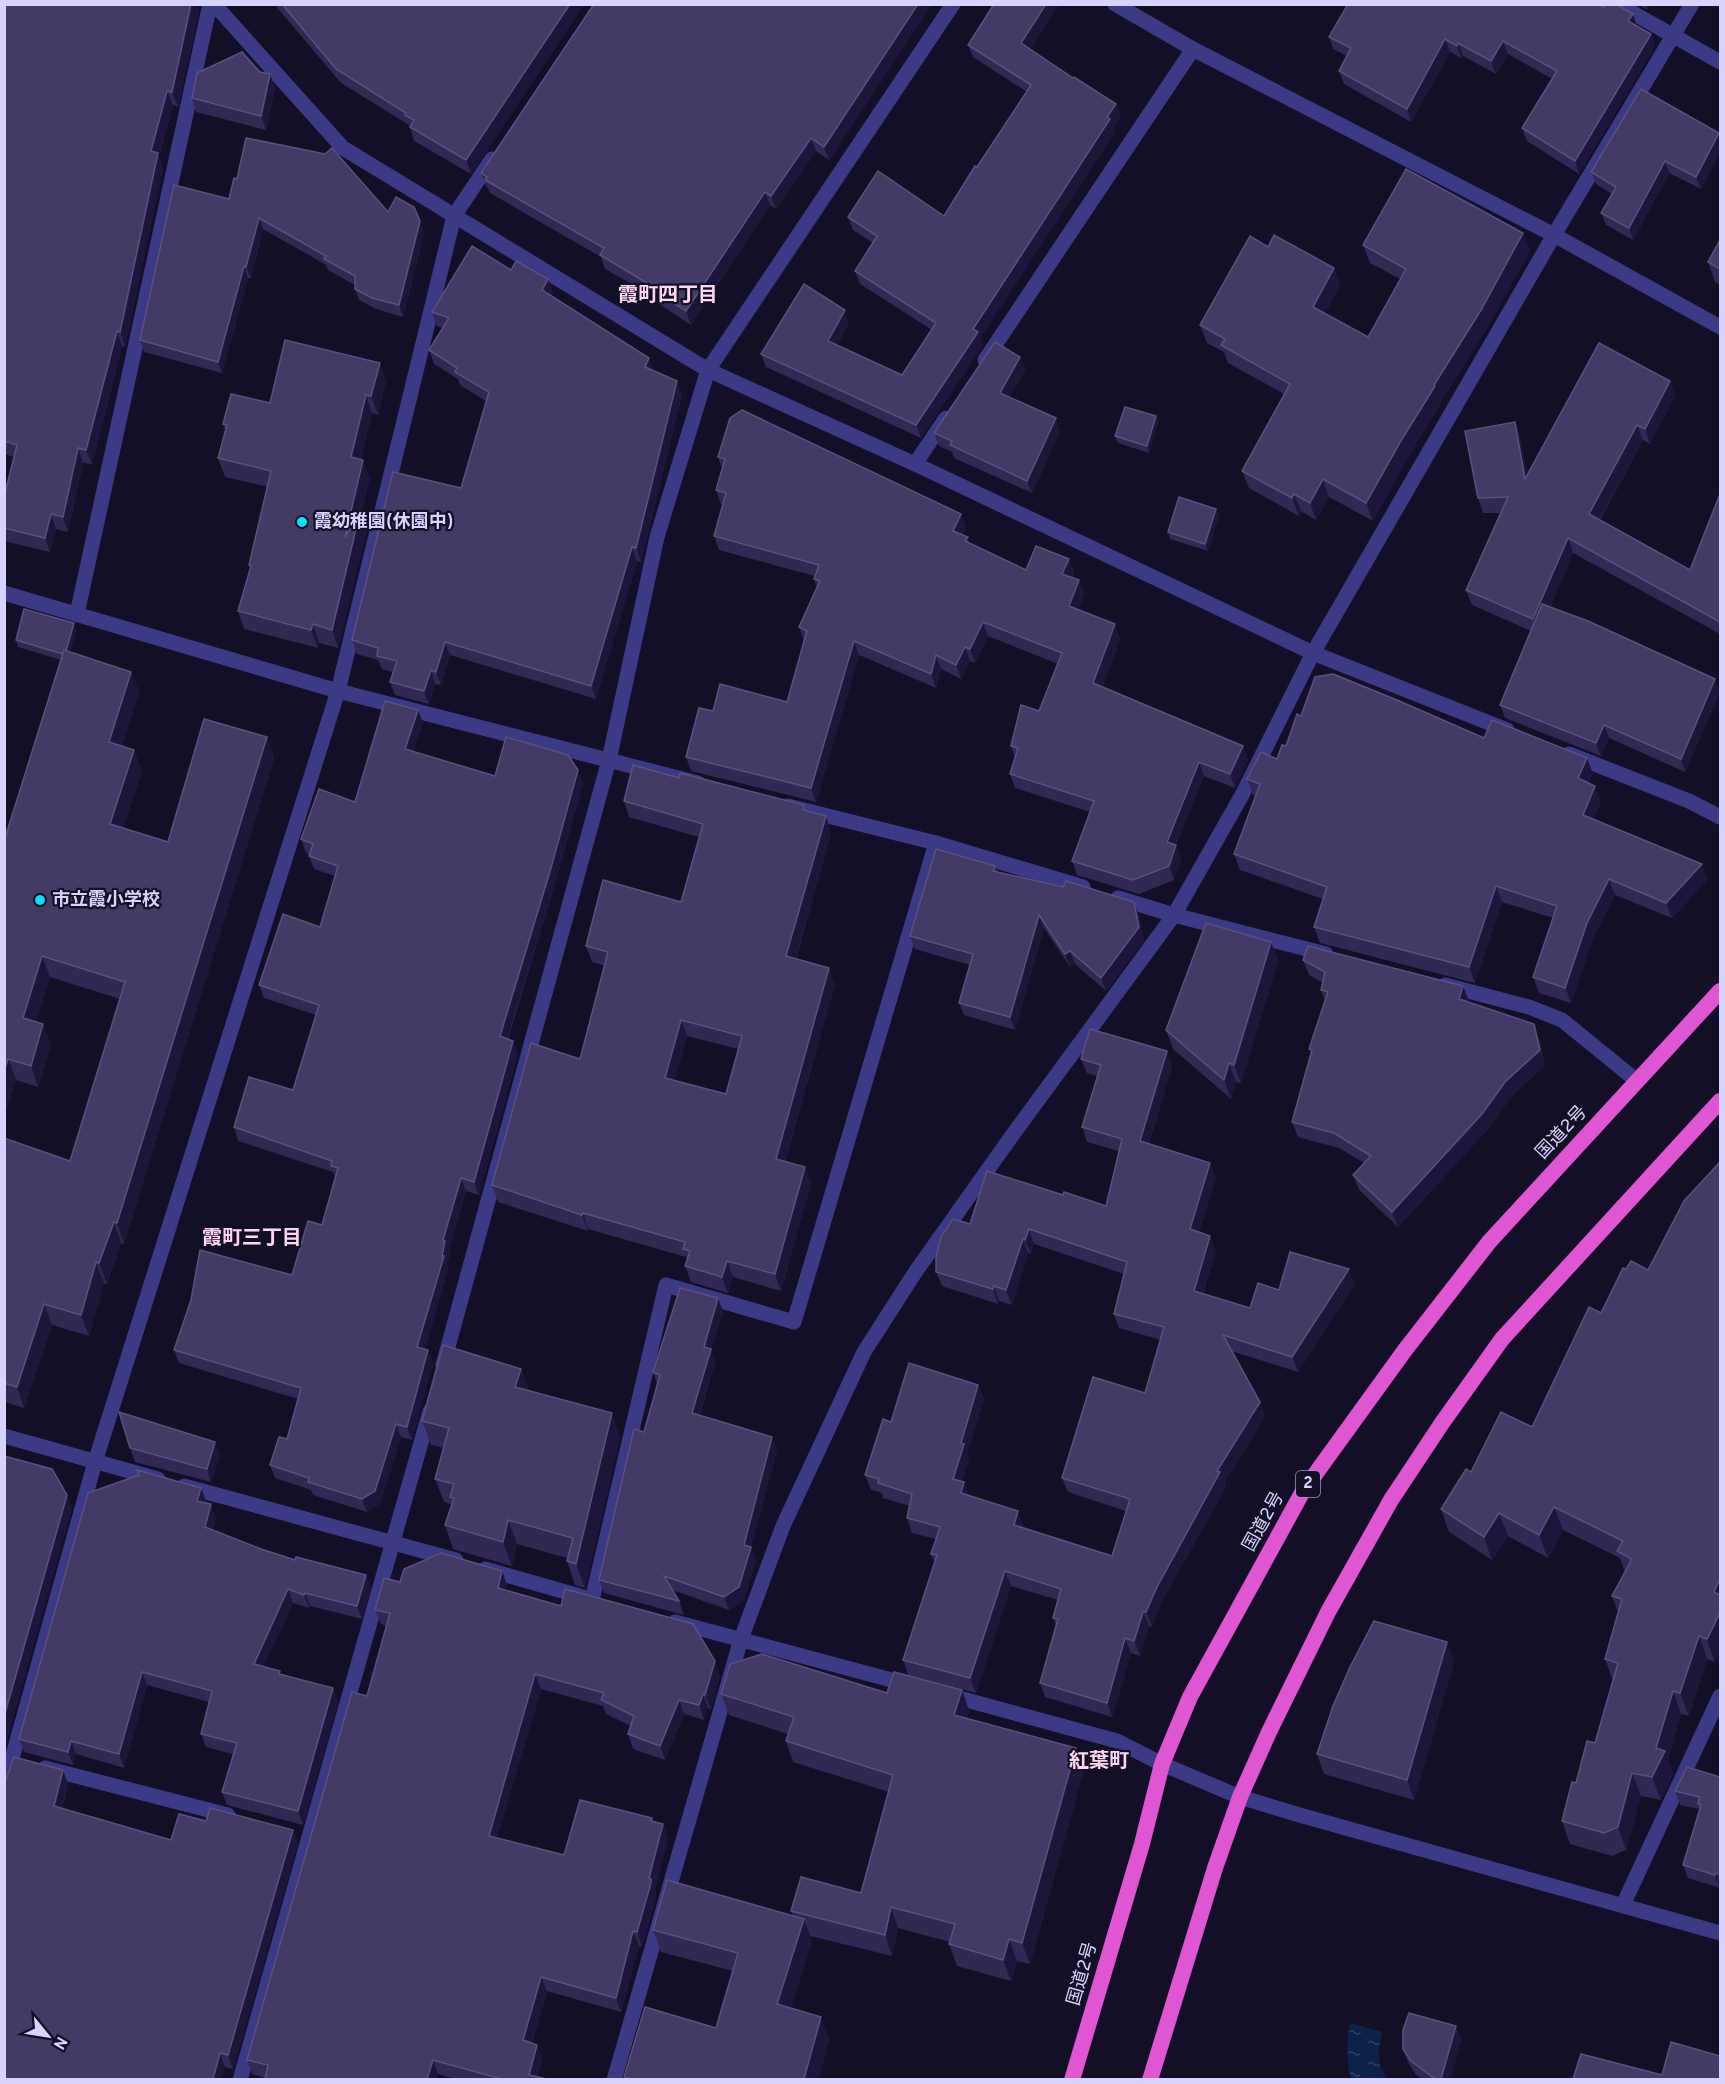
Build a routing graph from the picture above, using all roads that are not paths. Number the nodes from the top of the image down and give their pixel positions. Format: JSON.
{"nodes":[{"id":1,"x":212,"y":4,"type":"edge"},
{"id":2,"x":953,"y":4,"type":"edge"},
{"id":3,"x":1115,"y":4,"type":"edge"},
{"id":4,"x":1617,"y":4,"type":"edge"},
{"id":5,"x":1692,"y":4,"type":"edge"},
{"id":6,"x":1673,"y":35,"type":"junction"},
{"id":7,"x":1193,"y":49,"type":"junction"},
{"id":8,"x":1720,"y":62,"type":"edge"},
{"id":9,"x":499,"y":148,"type":"edge"},
{"id":10,"x":454,"y":216,"type":"junction"},
{"id":11,"x":1554,"y":235,"type":"junction"},
{"id":12,"x":1720,"y":327,"type":"edge"},
{"id":13,"x":708,"y":370,"type":"junction"},
{"id":14,"x":974,"y":377,"type":"edge"},
{"id":15,"x":954,"y":406,"type":"edge"},
{"id":16,"x":915,"y":464,"type":"junction"},
{"id":17,"x":4,"y":593,"type":"edge"},
{"id":18,"x":77,"y":614,"type":"junction"},
{"id":19,"x":1313,"y":653,"type":"junction"},
{"id":20,"x":338,"y":691,"type":"junction"},
{"id":21,"x":1523,"y":736,"type":"edge"},
{"id":22,"x":1556,"y":749,"type":"edge"},
{"id":23,"x":609,"y":760,"type":"junction"},
{"id":24,"x":710,"y":786,"type":"edge"},
{"id":25,"x":778,"y":803,"type":"edge"},
{"id":26,"x":1720,"y":817,"type":"edge"},
{"id":27,"x":936,"y":843,"type":"junction"},
{"id":28,"x":1174,"y":915,"type":"junction"},
{"id":29,"x":1346,"y":960,"type":"edge"},
{"id":30,"x":1426,"y":980,"type":"edge"},
{"id":31,"x":1720,"y":991,"type":"edge"},
{"id":32,"x":1637,"y":1081,"type":"junction"},
{"id":33,"x":1720,"y":1101,"type":"edge"},
{"id":34,"x":4,"y":1436,"type":"edge"},
{"id":35,"x":95,"y":1462,"type":"junction"},
{"id":36,"x":394,"y":1542,"type":"junction"},
{"id":37,"x":660,"y":1618,"type":"edge"},
{"id":38,"x":741,"y":1639,"type":"junction"},
{"id":39,"x":1720,"y":1696,"type":"edge"},
{"id":40,"x":19,"y":1761,"type":"edge"},
{"id":41,"x":1162,"y":1764,"type":"junction"},
{"id":42,"x":4,"y":1787,"type":"edge"},
{"id":43,"x":1240,"y":1797,"type":"junction"},
{"id":44,"x":240,"y":1818,"type":"edge"},
{"id":45,"x":1623,"y":1905,"type":"junction"},
{"id":46,"x":1720,"y":1933,"type":"edge"},
{"id":47,"x":240,"y":2079,"type":"edge"},
{"id":48,"x":614,"y":2079,"type":"edge"},
{"id":49,"x":1072,"y":2079,"type":"edge"},
{"id":50,"x":1150,"y":2079,"type":"edge"}],
"edges":[{"from":1,"to":10,"type":"street"},
{"from":1,"to":18,"type":"street"},
{"from":2,"to":13,"type":"street"},
{"from":3,"to":7,"type":"street"},
{"from":4,"to":6,"type":"street"},
{"from":5,"to":6,"type":"street"},
{"from":6,"to":8,"type":"street"},
{"from":6,"to":11,"type":"street"},
{"from":7,"to":11,"type":"street"},
{"from":7,"to":14,"type":"street"},
{"from":9,"to":10,"type":"street"},
{"from":10,"to":13,"type":"street"},
{"from":10,"to":20,"type":"street"},
{"from":11,"to":12,"type":"street"},
{"from":11,"to":19,"type":"street"},
{"from":13,"to":16,"type":"street"},
{"from":13,"to":23,"type":"street"},
{"from":15,"to":16,"type":"street"},
{"from":16,"to":19,"type":"street"},
{"from":17,"to":18,"type":"street"},
{"from":18,"to":20,"type":"street"},
{"from":19,"to":21,"type":"street"},
{"from":19,"to":28,"type":"street"},
{"from":20,"to":23,"type":"street"},
{"from":20,"to":35,"type":"street"},
{"from":22,"to":26,"type":"street"},
{"from":23,"to":24,"type":"street"},
{"from":23,"to":36,"type":"street"},
{"from":25,"to":27,"type":"street"},
{"from":27,"to":28,"type":"street"},
{"from":27,"to":36,"type":"street"},
{"from":28,"to":29,"type":"street"},
{"from":28,"to":38,"type":"street"},
{"from":30,"to":32,"type":"street"},
{"from":31,"to":32,"type":"highway","name":"国道2号","number":"2"},
{"from":32,"to":41,"type":"highway","name":"国道2号","number":"2"},
{"from":33,"to":43,"type":"highway"},
{"from":34,"to":35,"type":"street"},
{"from":35,"to":36,"type":"street"},
{"from":35,"to":40,"type":"street"},
{"from":36,"to":47,"type":"street"},
{"from":37,"to":38,"type":"street"},
{"from":38,"to":41,"type":"street"},
{"from":38,"to":48,"type":"street"},
{"from":39,"to":45,"type":"street"},
{"from":40,"to":42,"type":"street"},
{"from":40,"to":44,"type":"street"},
{"from":41,"to":43,"type":"street"},
{"from":41,"to":49,"type":"highway","name":"国道2号","number":"2"},
{"from":43,"to":45,"type":"street"},
{"from":43,"to":50,"type":"highway"},
{"from":45,"to":46,"type":"street"}]}
